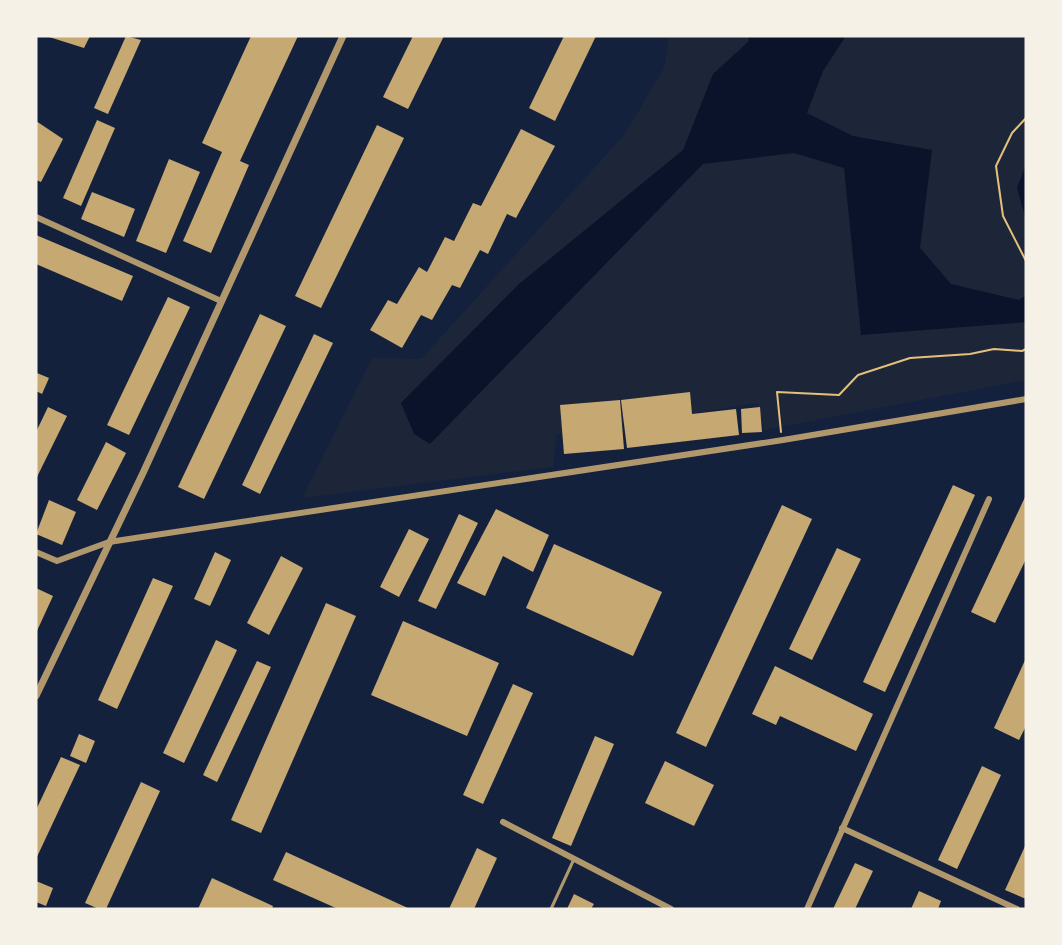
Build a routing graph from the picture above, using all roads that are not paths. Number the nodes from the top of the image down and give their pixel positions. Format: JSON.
{"nodes":[{"id":1,"x":343,"y":36,"type":"edge"},
{"id":2,"x":36,"y":217,"type":"edge"},
{"id":3,"x":221,"y":301,"type":"junction"},
{"id":4,"x":1026,"y":399,"type":"edge"},
{"id":5,"x":989,"y":499,"type":"dead end"},
{"id":6,"x":109,"y":542,"type":"junction"},
{"id":7,"x":36,"y":552,"type":"edge"},
{"id":8,"x":36,"y":696,"type":"edge"},
{"id":9,"x":503,"y":822,"type":"dead end"},
{"id":10,"x":843,"y":828,"type":"junction"},
{"id":11,"x":574,"y":859,"type":"junction"},
{"id":12,"x":550,"y":909,"type":"edge"},
{"id":13,"x":671,"y":909,"type":"edge"},
{"id":14,"x":807,"y":909,"type":"edge"},
{"id":15,"x":1017,"y":909,"type":"edge"}],
"edges":[{"from":1,"to":3,"type":"street"},
{"from":2,"to":3,"type":"street"},
{"from":3,"to":6,"type":"street"},
{"from":4,"to":6,"type":"street"},
{"from":5,"to":10,"type":"street"},
{"from":6,"to":7,"type":"street"},
{"from":6,"to":8,"type":"street"},
{"from":9,"to":11,"type":"street"},
{"from":10,"to":14,"type":"street"},
{"from":10,"to":15,"type":"street"},
{"from":11,"to":12,"type":"lane"},
{"from":11,"to":13,"type":"street"}]}
